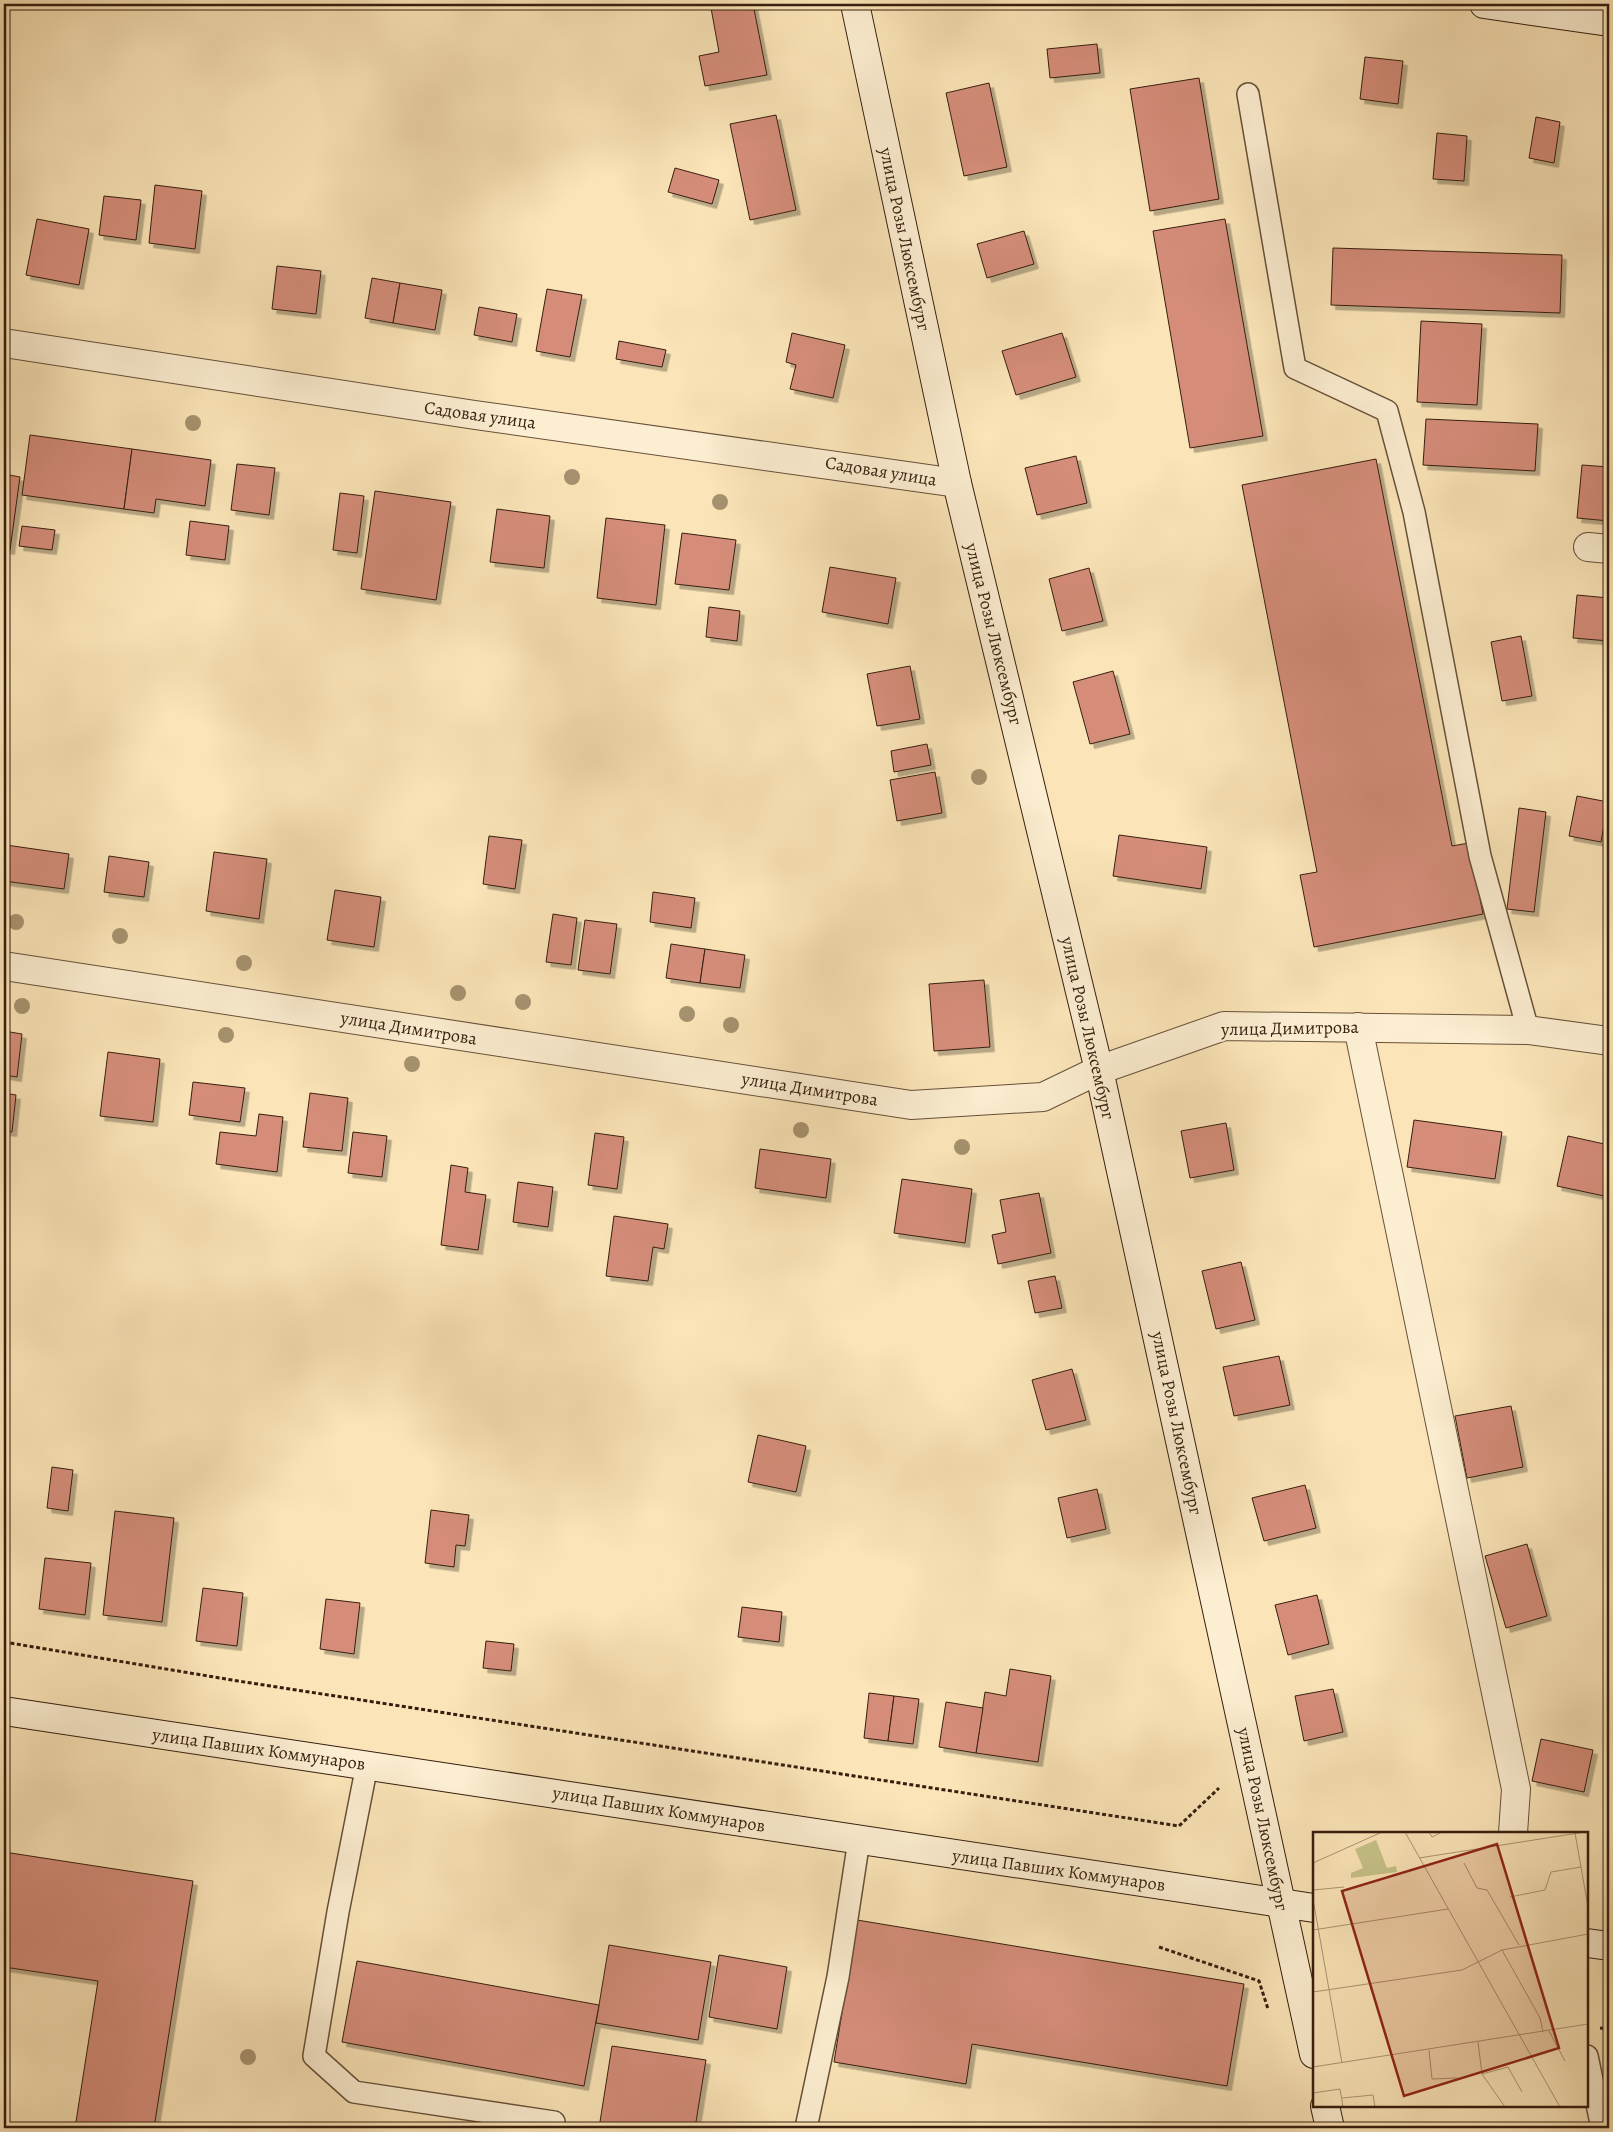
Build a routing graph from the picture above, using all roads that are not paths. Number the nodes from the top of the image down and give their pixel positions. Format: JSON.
{"nodes":[{"id":1,"x":855,"y":4,"type":"edge"},
{"id":2,"x":1484,"y":4,"type":"edge"},
{"id":3,"x":1609,"y":22,"type":"edge"},
{"id":4,"x":1248,"y":94,"type":"dead end"},
{"id":5,"x":4,"y":343,"type":"edge"},
{"id":6,"x":957,"y":483,"type":"junction"},
{"id":7,"x":4,"y":966,"type":"edge"},
{"id":8,"x":1358,"y":1027,"type":"junction"},
{"id":9,"x":1528,"y":1030,"type":"junction"},
{"id":10,"x":1609,"y":1041,"type":"edge"},
{"id":11,"x":1099,"y":1070,"type":"junction"},
{"id":12,"x":4,"y":1711,"type":"edge"},
{"id":13,"x":367,"y":1765,"type":"junction"},
{"id":14,"x":1513,"y":1832,"type":"edge"},
{"id":15,"x":859,"y":1840,"type":"junction"},
{"id":16,"x":1281,"y":1903,"type":"junction"},
{"id":17,"x":1313,"y":1908,"type":"edge"},
{"id":18,"x":1588,"y":1943,"type":"edge"},
{"id":19,"x":1609,"y":1946,"type":"edge"},
{"id":20,"x":1313,"y":2049,"type":"edge"},
{"id":21,"x":1588,"y":2061,"type":"edge"},
{"id":22,"x":1325,"y":2107,"type":"edge"},
{"id":23,"x":554,"y":2122,"type":"dead end"},
{"id":24,"x":806,"y":2128,"type":"edge"},
{"id":25,"x":1330,"y":2128,"type":"edge"},
{"id":26,"x":1602,"y":2128,"type":"edge"}],
"edges":[{"from":1,"to":6,"type":"street","name":"улица Розы Люксембург"},
{"from":2,"to":3,"type":"street"},
{"from":4,"to":9,"type":"lane"},
{"from":5,"to":6,"type":"street","name":"Садовая улица"},
{"from":6,"to":11,"type":"street","name":"улица Розы Люксембург"},
{"from":7,"to":11,"type":"street","name":"улица Димитрова"},
{"from":8,"to":9,"type":"street","name":"улица Димитрова"},
{"from":8,"to":11,"type":"street","name":"улица Димитрова"},
{"from":8,"to":14,"type":"street"},
{"from":9,"to":10,"type":"street","name":"улица Димитрова"},
{"from":11,"to":16,"type":"street","name":"улица Розы Люксембург"},
{"from":12,"to":13,"type":"street","name":"улица Павших Коммунаров"},
{"from":13,"to":15,"type":"street","name":"улица Павших Коммунаров"},
{"from":13,"to":23,"type":"lane"},
{"from":15,"to":16,"type":"street","name":"улица Павших Коммунаров"},
{"from":15,"to":24,"type":"lane"},
{"from":16,"to":17,"type":"street","name":"улица Павших Коммунаров"},
{"from":16,"to":20,"type":"street","name":"улица Розы Люксембург"},
{"from":18,"to":19,"type":"street"},
{"from":21,"to":26,"type":"lane"},
{"from":22,"to":25,"type":"street"}]}
